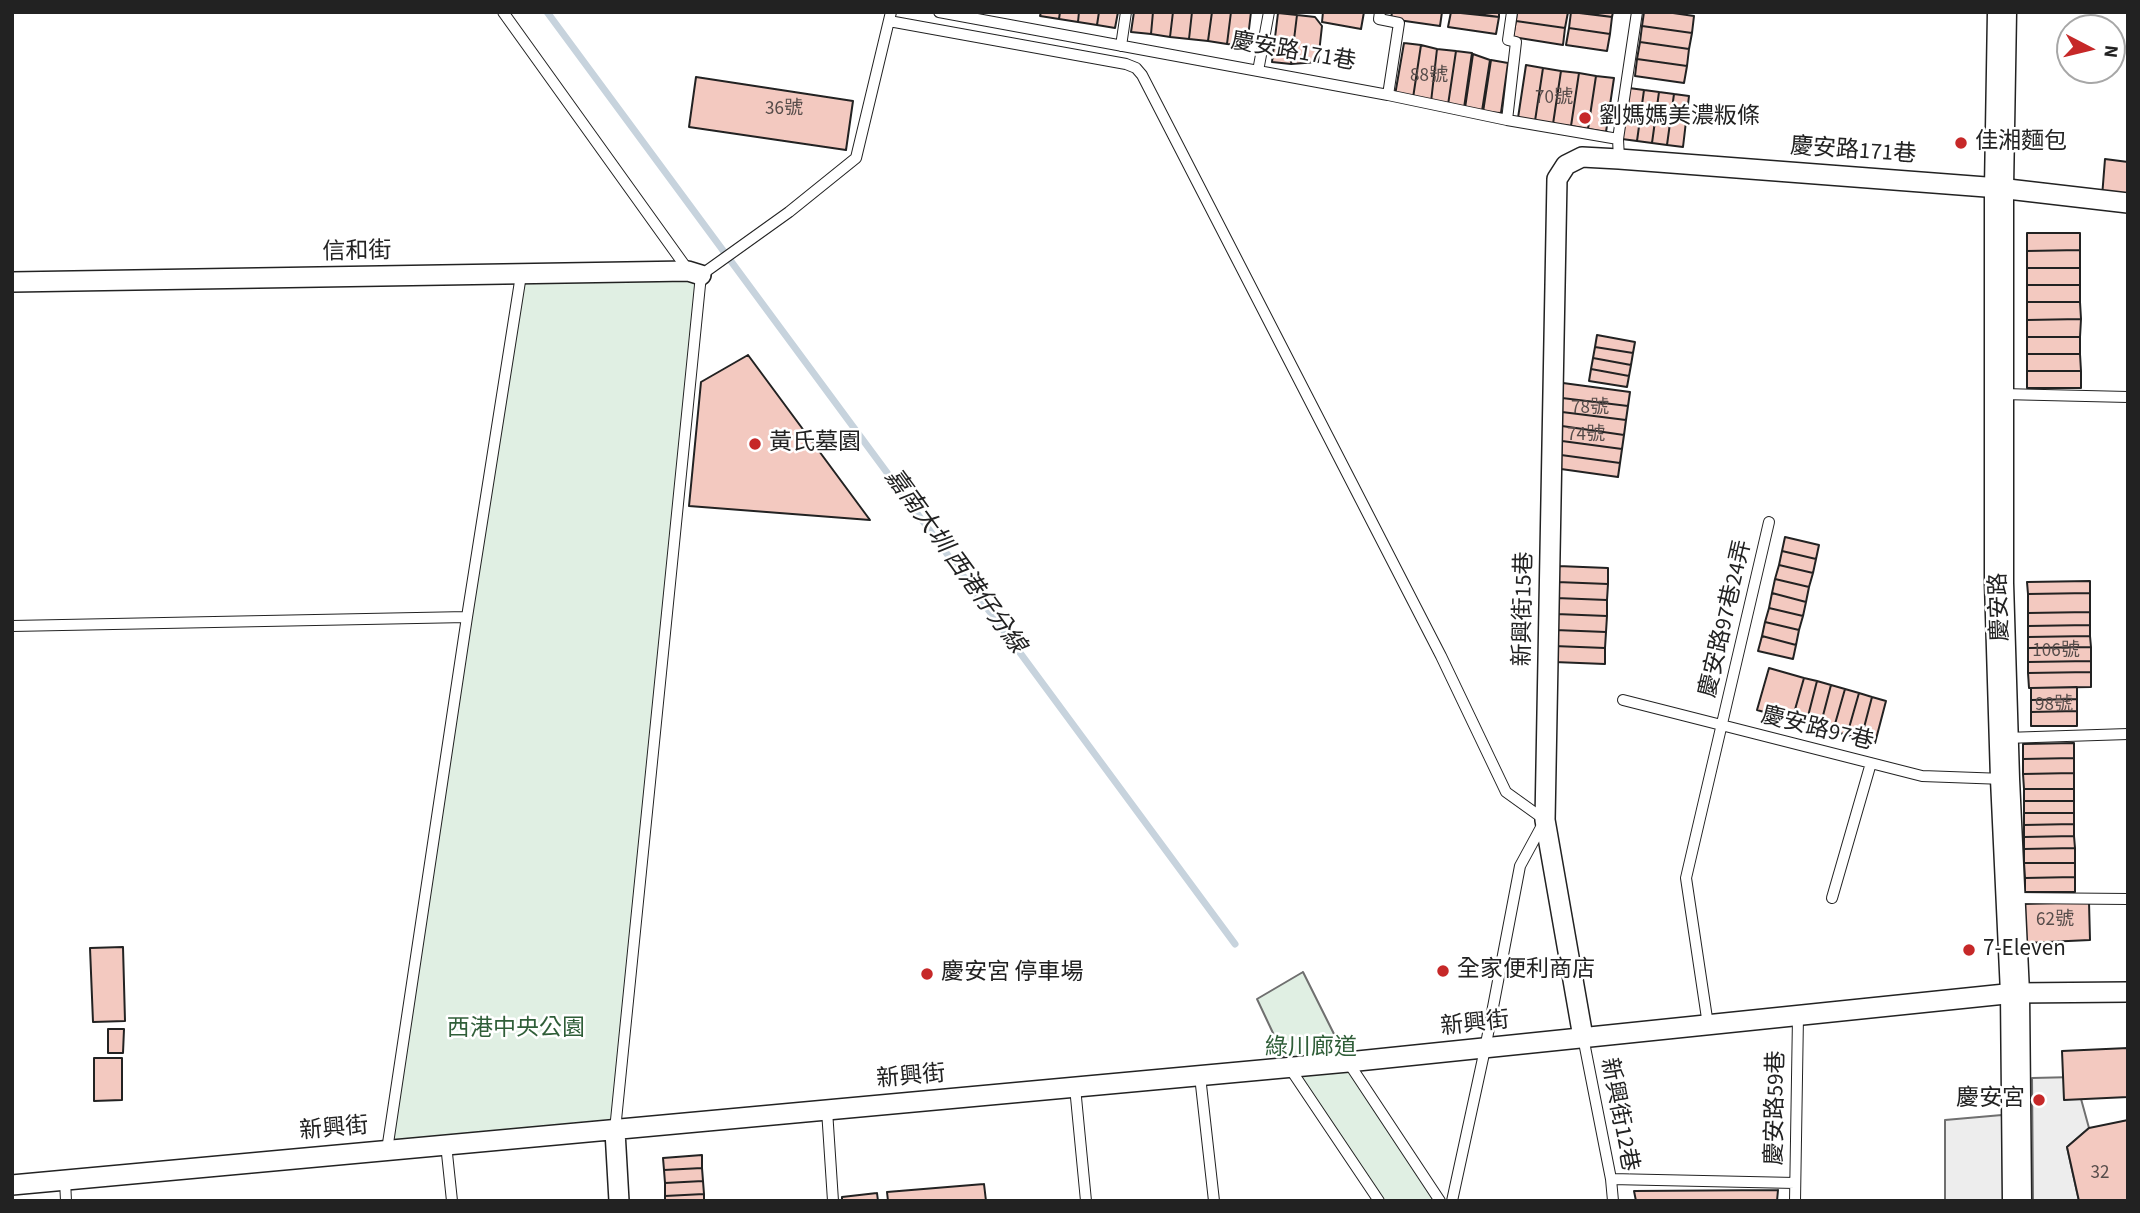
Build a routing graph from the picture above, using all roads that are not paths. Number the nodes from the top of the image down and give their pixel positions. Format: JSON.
{"nodes":[{"id":1,"x":503,"y":12,"type":"edge"},
{"id":2,"x":939,"y":12,"type":"edge"},
{"id":3,"x":1126,"y":12,"type":"edge"},
{"id":4,"x":1269,"y":12,"type":"edge"},
{"id":5,"x":1380,"y":12,"type":"edge"},
{"id":6,"x":1512,"y":12,"type":"edge"},
{"id":7,"x":1637,"y":12,"type":"edge"},
{"id":8,"x":2002,"y":12,"type":"edge"},
{"id":9,"x":890,"y":17,"type":"edge"},
{"id":10,"x":989,"y":17,"type":"edge"},
{"id":11,"x":1121,"y":46,"type":"junction"},
{"id":12,"x":1258,"y":71,"type":"junction"},
{"id":13,"x":1388,"y":95,"type":"junction"},
{"id":14,"x":1507,"y":120,"type":"junction"},
{"id":15,"x":1618,"y":139,"type":"junction"},
{"id":16,"x":1619,"y":159,"type":"junction"},
{"id":17,"x":1558,"y":180,"type":"joint"},
{"id":18,"x":1999,"y":188,"type":"junction"},
{"id":19,"x":2128,"y":203,"type":"edge"},
{"id":20,"x":695,"y":273,"type":"junction"},
{"id":21,"x":521,"y":275,"type":"junction"},
{"id":22,"x":12,"y":282,"type":"edge"},
{"id":23,"x":1999,"y":394,"type":"junction"},
{"id":24,"x":2128,"y":397,"type":"edge"},
{"id":25,"x":1769,"y":522,"type":"dead end"},
{"id":26,"x":467,"y":617,"type":"junction"},
{"id":27,"x":12,"y":626,"type":"edge"},
{"id":28,"x":1623,"y":700,"type":"dead end"},
{"id":29,"x":1723,"y":725,"type":"junction"},
{"id":30,"x":2128,"y":734,"type":"edge"},
{"id":31,"x":2005,"y":738,"type":"junction"},
{"id":32,"x":1871,"y":763,"type":"junction"},
{"id":33,"x":2005,"y":779,"type":"junction"},
{"id":34,"x":1545,"y":820,"type":"junction"},
{"id":35,"x":1832,"y":898,"type":"dead end"},
{"id":36,"x":2011,"y":898,"type":"junction"},
{"id":37,"x":2128,"y":899,"type":"edge"},
{"id":38,"x":2128,"y":992,"type":"edge"},
{"id":39,"x":2015,"y":993,"type":"junction"},
{"id":40,"x":1798,"y":1016,"type":"junction"},
{"id":41,"x":1708,"y":1025,"type":"junction"},
{"id":42,"x":1583,"y":1037,"type":"junction"},
{"id":43,"x":1485,"y":1049,"type":"junction"},
{"id":44,"x":1348,"y":1062,"type":"junction"},
{"id":45,"x":1289,"y":1067,"type":"junction"},
{"id":46,"x":1200,"y":1076,"type":"junction"},
{"id":47,"x":1075,"y":1087,"type":"junction"},
{"id":48,"x":827,"y":1110,"type":"junction"},
{"id":49,"x":615,"y":1131,"type":"junction"},
{"id":50,"x":446,"y":1144,"type":"junction"},
{"id":51,"x":387,"y":1150,"type":"junction"},
{"id":52,"x":1611,"y":1179,"type":"junction"},
{"id":53,"x":65,"y":1180,"type":"junction"},
{"id":54,"x":1795,"y":1183,"type":"junction"},
{"id":55,"x":12,"y":1185,"type":"edge"},
{"id":56,"x":66,"y":1201,"type":"edge"},
{"id":57,"x":452,"y":1201,"type":"edge"},
{"id":58,"x":619,"y":1201,"type":"edge"},
{"id":59,"x":833,"y":1201,"type":"edge"},
{"id":60,"x":1086,"y":1201,"type":"edge"},
{"id":61,"x":1214,"y":1201,"type":"edge"},
{"id":62,"x":1380,"y":1201,"type":"edge"},
{"id":63,"x":1440,"y":1201,"type":"edge"},
{"id":64,"x":1452,"y":1201,"type":"edge"},
{"id":65,"x":1613,"y":1201,"type":"edge"},
{"id":66,"x":1795,"y":1201,"type":"edge"},
{"id":67,"x":2017,"y":1201,"type":"edge"}],
"edges":[{"from":1,"to":20,"type":"lane"},
{"from":2,"to":10,"type":"lane","name":"慶安路171巷"},
{"from":3,"to":11,"type":"lane"},
{"from":4,"to":12,"type":"lane"},
{"from":5,"to":13,"type":"lane"},
{"from":6,"to":14,"type":"lane"},
{"from":7,"to":15,"type":"lane"},
{"from":8,"to":18,"type":"main road","name":"慶安路"},
{"from":9,"to":20,"type":"lane"},
{"from":9,"to":34,"type":"lane"},
{"from":10,"to":11,"type":"lane","name":"慶安路171巷"},
{"from":11,"to":12,"type":"lane","name":"慶安路171巷"},
{"from":12,"to":13,"type":"lane","name":"慶安路171巷"},
{"from":13,"to":14,"type":"lane","name":"慶安路171巷"},
{"from":14,"to":15,"type":"lane","name":"慶安路171巷"},
{"from":15,"to":16,"type":"lane"},
{"from":16,"to":17,"type":"street","name":"慶安路171巷"},
{"from":16,"to":18,"type":"street","name":"慶安路171巷"},
{"from":17,"to":34,"type":"street","name":"新興街15巷"},
{"from":18,"to":19,"type":"street","name":"慶安路171巷"},
{"from":18,"to":23,"type":"main road","name":"慶安路"},
{"from":20,"to":21,"type":"street","name":"信和街"},
{"from":20,"to":49,"type":"lane"},
{"from":21,"to":22,"type":"street","name":"信和街"},
{"from":21,"to":26,"type":"lane"},
{"from":23,"to":24,"type":"lane"},
{"from":23,"to":31,"type":"main road","name":"慶安路"},
{"from":25,"to":29,"type":"lane","name":"慶安路97巷24弄"},
{"from":26,"to":27,"type":"lane"},
{"from":26,"to":51,"type":"lane"},
{"from":28,"to":29,"type":"lane","name":"慶安路97巷"},
{"from":29,"to":32,"type":"lane","name":"慶安路97巷"},
{"from":29,"to":41,"type":"lane","name":"慶安路97巷24弄"},
{"from":30,"to":31,"type":"lane"},
{"from":31,"to":33,"type":"main road","name":"慶安路"},
{"from":32,"to":33,"type":"lane","name":"慶安路97巷"},
{"from":32,"to":35,"type":"lane"},
{"from":33,"to":36,"type":"main road","name":"慶安路"},
{"from":34,"to":42,"type":"street","name":"新興街15巷"},
{"from":34,"to":43,"type":"lane"},
{"from":36,"to":37,"type":"lane"},
{"from":36,"to":39,"type":"main road","name":"慶安路"},
{"from":38,"to":39,"type":"street","name":"新興街"},
{"from":39,"to":40,"type":"street","name":"新興街"},
{"from":39,"to":67,"type":"main road","name":"慶安路"},
{"from":40,"to":41,"type":"street","name":"新興街"},
{"from":40,"to":54,"type":"lane","name":"慶安路59巷"},
{"from":41,"to":42,"type":"street","name":"新興街"},
{"from":42,"to":43,"type":"street","name":"新興街"},
{"from":42,"to":52,"type":"lane","name":"新興街12巷"},
{"from":43,"to":44,"type":"street","name":"新興街"},
{"from":43,"to":64,"type":"lane"},
{"from":44,"to":45,"type":"street","name":"新興街"},
{"from":44,"to":63,"type":"lane"},
{"from":45,"to":46,"type":"street","name":"新興街"},
{"from":45,"to":62,"type":"lane"},
{"from":46,"to":47,"type":"street","name":"新興街"},
{"from":46,"to":61,"type":"lane"},
{"from":47,"to":48,"type":"street","name":"新興街"},
{"from":47,"to":60,"type":"lane"},
{"from":48,"to":49,"type":"street","name":"新興街"},
{"from":48,"to":59,"type":"lane"},
{"from":49,"to":50,"type":"street","name":"新興街"},
{"from":49,"to":58,"type":"street"},
{"from":50,"to":51,"type":"street","name":"新興街"},
{"from":50,"to":57,"type":"lane"},
{"from":51,"to":53,"type":"street","name":"新興街"},
{"from":52,"to":54,"type":"lane"},
{"from":52,"to":65,"type":"lane","name":"新興街12巷"},
{"from":53,"to":55,"type":"street","name":"新興街"},
{"from":53,"to":56,"type":"lane"},
{"from":54,"to":66,"type":"lane","name":"慶安路59巷"}]}
